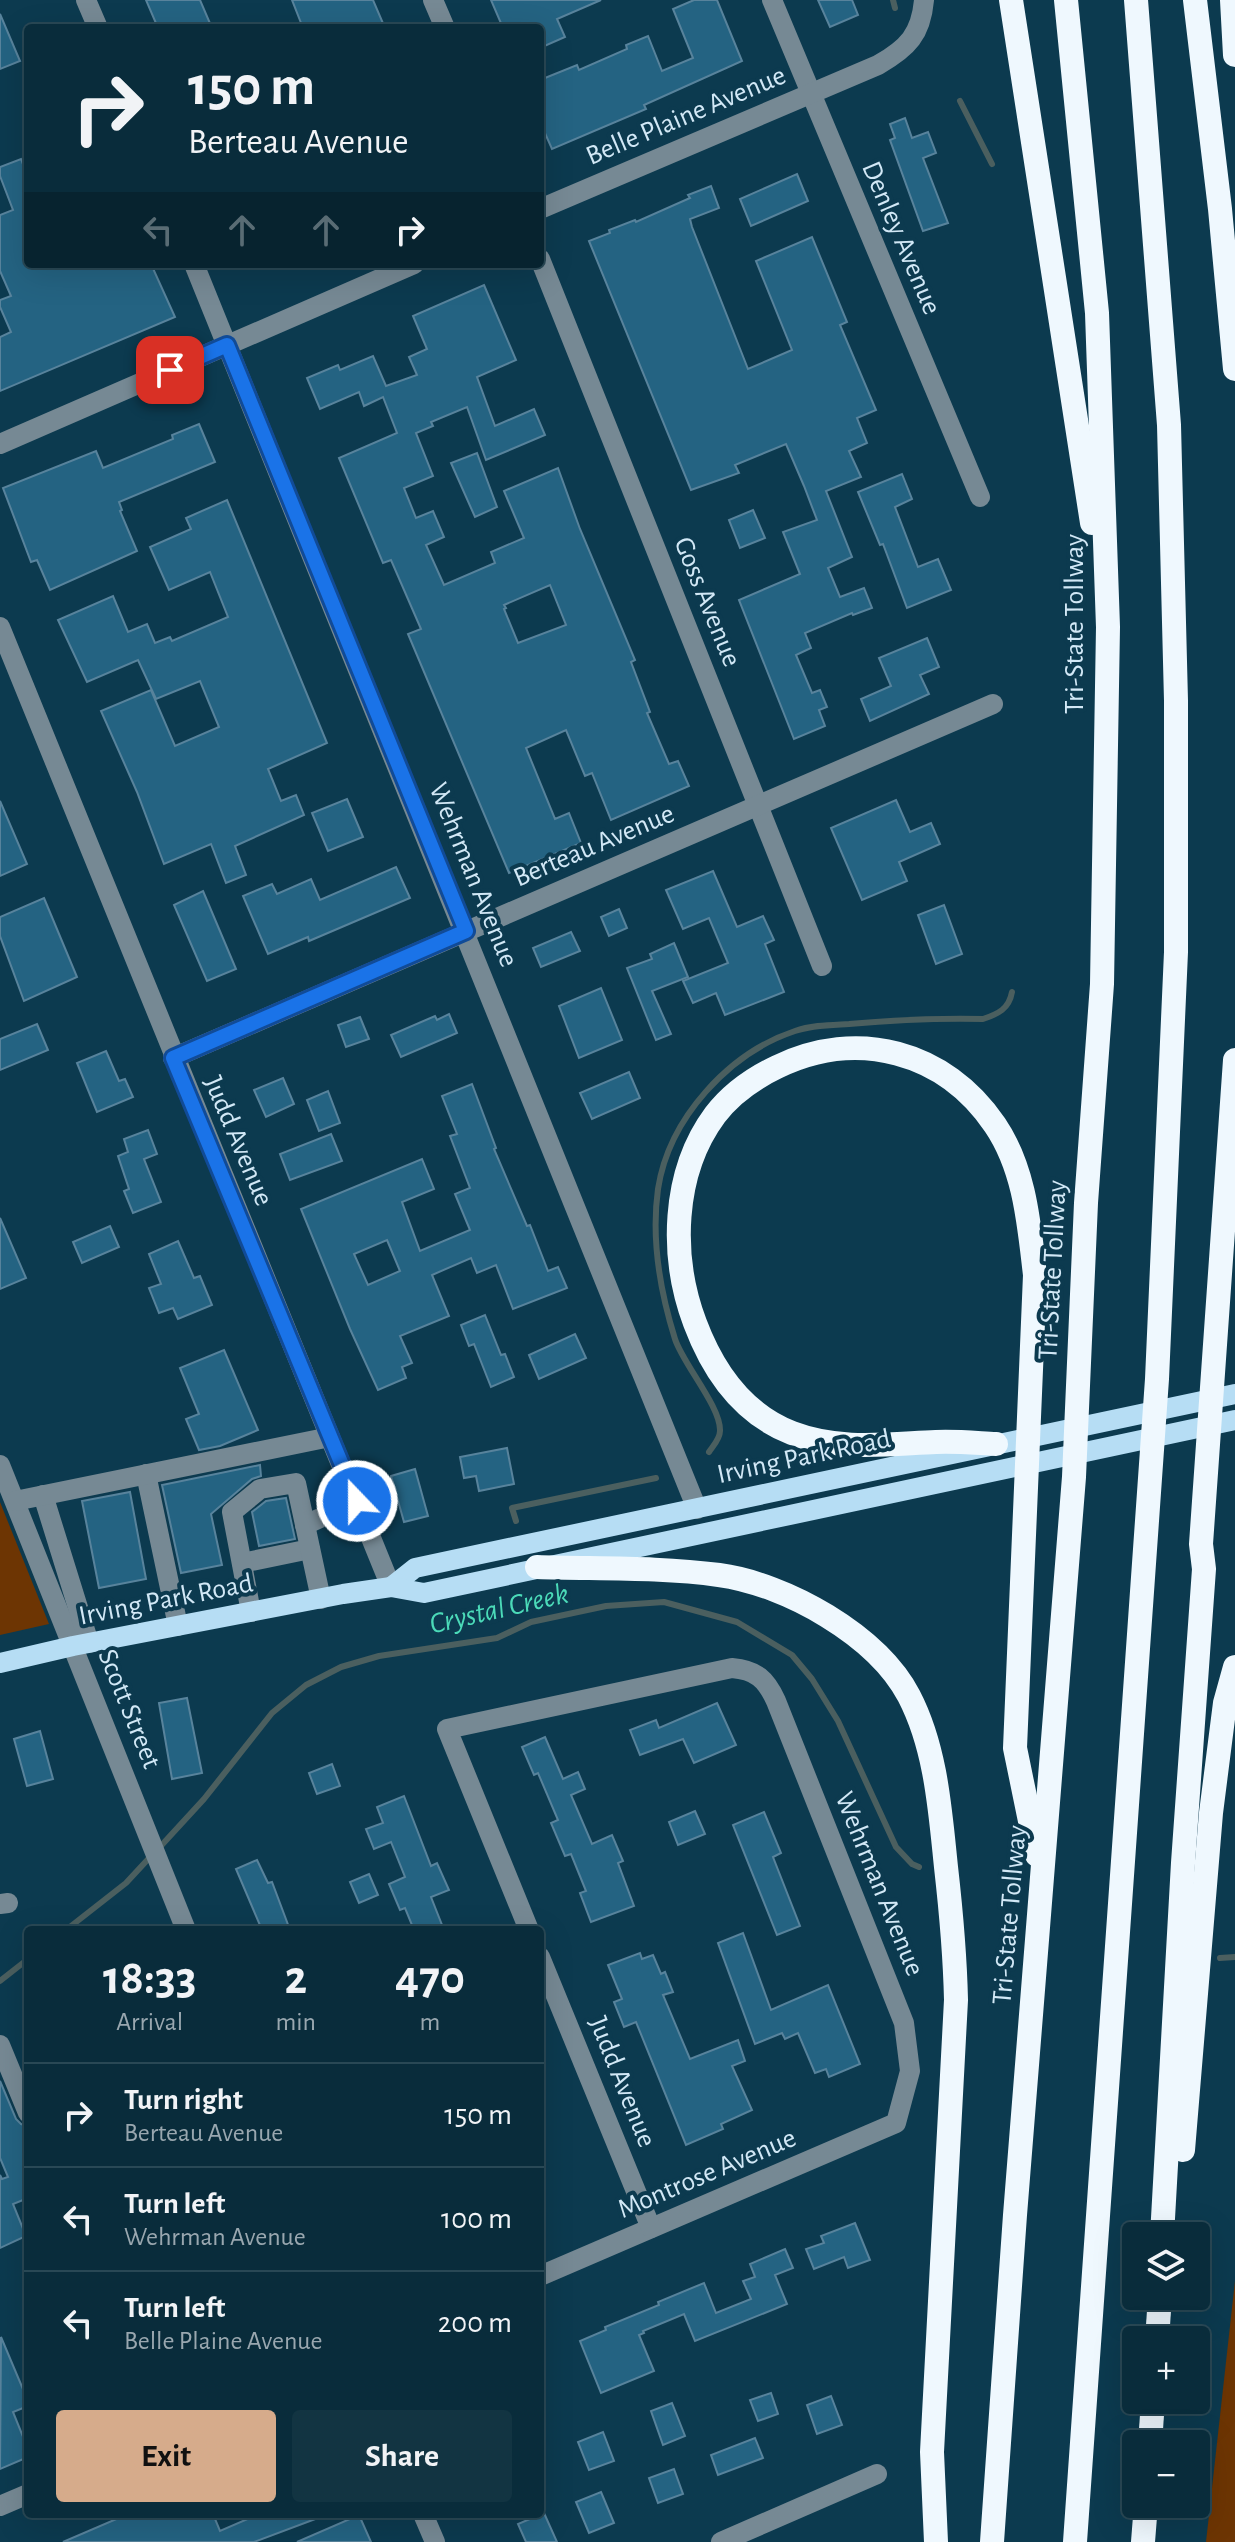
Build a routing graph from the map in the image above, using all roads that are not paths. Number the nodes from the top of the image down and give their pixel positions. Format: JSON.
{"nodes":[{"id":1,"x":86,"y":0,"type":"edge"},
{"id":2,"x":433,"y":0,"type":"edge"},
{"id":3,"x":772,"y":0,"type":"edge"},
{"id":4,"x":924,"y":0,"type":"edge"},
{"id":5,"x":1011,"y":0,"type":"edge"},
{"id":6,"x":1066,"y":0,"type":"edge"},
{"id":7,"x":1136,"y":0,"type":"edge"},
{"id":8,"x":1195,"y":0,"type":"edge"},
{"id":9,"x":1232,"y":0,"type":"edge"},
{"id":10,"x":96,"y":24,"type":"edge"},
{"id":11,"x":443,"y":24,"type":"edge"},
{"id":12,"x":1235,"y":55,"type":"edge"},
{"id":13,"x":809,"y":93,"type":"junction"},
{"id":14,"x":544,"y":207,"type":"edge"},
{"id":15,"x":196,"y":268,"type":"edge"},
{"id":16,"x":405,"y":268,"type":"edge"},
{"id":17,"x":544,"y":268,"type":"edge"},
{"id":18,"x":227,"y":345,"type":"junction"},
{"id":19,"x":1235,"y":369,"type":"edge"},
{"id":20,"x":0,"y":444,"type":"edge"},
{"id":21,"x":980,"y":497,"type":"dead end"},
{"id":22,"x":0,"y":627,"type":"edge"},
{"id":23,"x":1108,"y":627,"type":"junction"},
{"id":24,"x":993,"y":704,"type":"dead end"},
{"id":25,"x":758,"y":805,"type":"junction"},
{"id":26,"x":466,"y":931,"type":"junction"},
{"id":27,"x":822,"y":966,"type":"dead end"},
{"id":28,"x":173,"y":1058,"type":"junction"},
{"id":29,"x":1235,"y":1060,"type":"edge"},
{"id":30,"x":1235,"y":1269,"type":"edge"},
{"id":31,"x":1220,"y":1366,"type":"junction"},
{"id":32,"x":1235,"y":1394,"type":"edge"},
{"id":33,"x":1235,"y":1420,"type":"edge"},
{"id":34,"x":330,"y":1437,"type":"junction"},
{"id":35,"x":996,"y":1444,"type":"junction"},
{"id":36,"x":0,"y":1465,"type":"edge"},
{"id":37,"x":146,"y":1474,"type":"junction"},
{"id":38,"x":43,"y":1495,"type":"junction"},
{"id":39,"x":15,"y":1501,"type":"junction"},
{"id":40,"x":357,"y":1501,"type":"junction"},
{"id":41,"x":697,"y":1509,"type":"junction"},
{"id":42,"x":305,"y":1525,"type":"junction"},
{"id":43,"x":310,"y":1549,"type":"junction"},
{"id":44,"x":242,"y":1563,"type":"junction"},
{"id":45,"x":537,"y":1567,"type":"junction"},
{"id":46,"x":391,"y":1587,"type":"junction"},
{"id":47,"x":321,"y":1599,"type":"junction"},
{"id":48,"x":251,"y":1612,"type":"junction"},
{"id":49,"x":178,"y":1626,"type":"junction"},
{"id":50,"x":81,"y":1644,"type":"junction"},
{"id":51,"x":0,"y":1663,"type":"edge"},
{"id":52,"x":1235,"y":1667,"type":"edge"},
{"id":53,"x":1043,"y":1884,"type":"junction"},
{"id":54,"x":184,"y":1926,"type":"edge"},
{"id":55,"x":527,"y":1926,"type":"edge"},
{"id":56,"x":544,"y":1967,"type":"edge"},
{"id":57,"x":0,"y":2045,"type":"edge"},
{"id":58,"x":24,"y":2103,"type":"edge"},
{"id":59,"x":896,"y":2123,"type":"joint"},
{"id":60,"x":1163,"y":2222,"type":"edge"},
{"id":61,"x":1177,"y":2222,"type":"edge"},
{"id":62,"x":651,"y":2228,"type":"junction"},
{"id":63,"x":544,"y":2274,"type":"edge"},
{"id":64,"x":877,"y":2474,"type":"dead end"},
{"id":65,"x":24,"y":2496,"type":"edge"},
{"id":66,"x":0,"y":2506,"type":"edge"},
{"id":67,"x":425,"y":2518,"type":"edge"},
{"id":68,"x":1145,"y":2518,"type":"edge"},
{"id":69,"x":435,"y":2542,"type":"edge"},
{"id":70,"x":721,"y":2542,"type":"edge"},
{"id":71,"x":936,"y":2542,"type":"edge"},
{"id":72,"x":992,"y":2542,"type":"edge"},
{"id":73,"x":1075,"y":2542,"type":"edge"},
{"id":74,"x":1143,"y":2542,"type":"edge"}],
"edges":[{"from":1,"to":10,"type":"street"},
{"from":2,"to":11,"type":"street"},
{"from":3,"to":13,"type":"street","name":"Denley Avenue"},
{"from":4,"to":13,"type":"street","name":"Belle Plaine Avenue"},
{"from":5,"to":23,"type":"highway"},
{"from":6,"to":23,"type":"highway","name":"Tri-State Tollway"},
{"from":7,"to":73,"type":"highway"},
{"from":8,"to":19,"type":"highway"},
{"from":9,"to":12,"type":"highway"},
{"from":13,"to":14,"type":"street","name":"Belle Plaine Avenue"},
{"from":13,"to":21,"type":"street","name":"Denley Avenue"},
{"from":15,"to":18,"type":"street","name":"Wehrman Avenue"},
{"from":16,"to":18,"type":"street"},
{"from":17,"to":25,"type":"street","name":"Goss Avenue"},
{"from":18,"to":20,"type":"street"},
{"from":18,"to":26,"type":"street","name":"Wehrman Avenue"},
{"from":22,"to":28,"type":"street","name":"Judd Avenue"},
{"from":23,"to":53,"type":"highway","name":"Tri-State Tollway"},
{"from":24,"to":25,"type":"street","name":"Berteau Avenue"},
{"from":25,"to":26,"type":"street","name":"Berteau Avenue"},
{"from":25,"to":27,"type":"street","name":"Goss Avenue"},
{"from":26,"to":28,"type":"street","name":"Berteau Avenue"},
{"from":26,"to":41,"type":"street","name":"Wehrman Avenue"},
{"from":28,"to":34,"type":"street","name":"Judd Avenue"},
{"from":29,"to":31,"type":"highway"},
{"from":30,"to":31,"type":"highway"},
{"from":31,"to":60,"type":"highway"},
{"from":32,"to":35,"type":"main road","name":"Irving Park Road"},
{"from":33,"to":45,"type":"main road","name":"Irving Park Road"},
{"from":34,"to":37,"type":"street"},
{"from":34,"to":40,"type":"street","name":"Judd Avenue"},
{"from":35,"to":41,"type":"main road","name":"Irving Park Road"},
{"from":35,"to":53,"type":"highway"},
{"from":36,"to":39,"type":"street","name":"Scott Street"},
{"from":37,"to":38,"type":"street"},
{"from":37,"to":49,"type":"street"},
{"from":38,"to":39,"type":"street"},
{"from":38,"to":50,"type":"street"},
{"from":39,"to":50,"type":"street","name":"Scott Street"},
{"from":40,"to":42,"type":"street"},
{"from":40,"to":46,"type":"street","name":"Judd Avenue"},
{"from":41,"to":46,"type":"main road","name":"Irving Park Road"},
{"from":42,"to":43,"type":"street"},
{"from":42,"to":44,"type":"street"},
{"from":43,"to":44,"type":"street"},
{"from":43,"to":47,"type":"street"},
{"from":44,"to":48,"type":"street"},
{"from":45,"to":46,"type":"main road","name":"Irving Park Road"},
{"from":45,"to":71,"type":"highway"},
{"from":46,"to":47,"type":"main road","name":"Irving Park Road"},
{"from":47,"to":48,"type":"main road","name":"Irving Park Road"},
{"from":48,"to":49,"type":"main road","name":"Irving Park Road"},
{"from":49,"to":50,"type":"main road","name":"Irving Park Road"},
{"from":50,"to":51,"type":"main road","name":"Irving Park Road"},
{"from":50,"to":54,"type":"street","name":"Scott Street"},
{"from":52,"to":61,"type":"highway"},
{"from":53,"to":72,"type":"highway","name":"Tri-State Tollway"},
{"from":55,"to":59,"type":"street","name":"Wehrman Avenue"},
{"from":56,"to":62,"type":"street","name":"Judd Avenue"},
{"from":57,"to":58,"type":"street"},
{"from":59,"to":62,"type":"street","name":"Montrose Avenue"},
{"from":62,"to":63,"type":"street","name":"Montrose Avenue"},
{"from":64,"to":70,"type":"street"},
{"from":65,"to":66,"type":"street"},
{"from":67,"to":69,"type":"street"},
{"from":68,"to":74,"type":"highway"}]}
